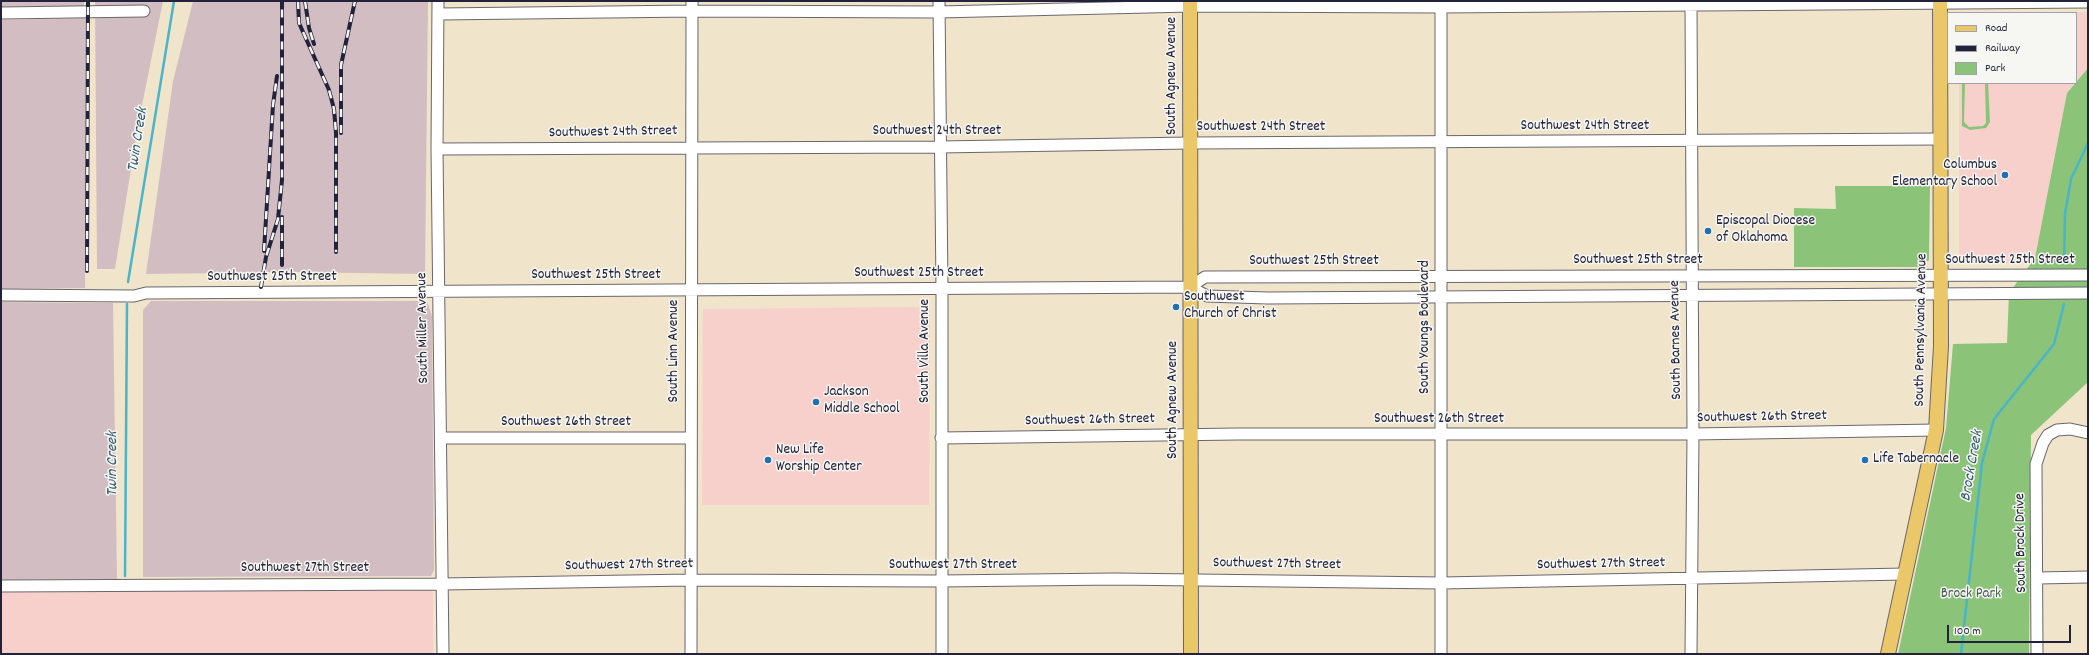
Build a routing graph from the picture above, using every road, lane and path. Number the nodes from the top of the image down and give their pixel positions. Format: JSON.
{"nodes":[{"id":1,"x":438,"y":1,"type":"edge"},
{"id":2,"x":1940,"y":2,"type":"edge"},
{"id":3,"x":2088,"y":2,"type":"edge"},
{"id":4,"x":1190,"y":3,"type":"edge"},
{"id":5,"x":1691,"y":3,"type":"edge"},
{"id":6,"x":1441,"y":4,"type":"edge"},
{"id":7,"x":692,"y":6,"type":"edge"},
{"id":8,"x":939,"y":6,"type":"edge"},
{"id":9,"x":144,"y":11,"type":"dead end"},
{"id":10,"x":1,"y":13,"type":"edge"},
{"id":11,"x":439,"y":14,"type":"junction"},
{"id":12,"x":1941,"y":139,"type":"junction"},
{"id":13,"x":1690,"y":141,"type":"junction"},
{"id":14,"x":1441,"y":142,"type":"junction"},
{"id":15,"x":1191,"y":143,"type":"junction"},
{"id":16,"x":692,"y":147,"type":"junction"},
{"id":17,"x":939,"y":147,"type":"junction"},
{"id":18,"x":438,"y":149,"type":"junction"},
{"id":19,"x":2088,"y":275,"type":"edge"},
{"id":20,"x":1442,"y":276,"type":"junction"},
{"id":21,"x":1691,"y":276,"type":"junction"},
{"id":22,"x":1941,"y":276,"type":"junction"},
{"id":23,"x":1190,"y":287,"type":"junction"},
{"id":24,"x":942,"y":289,"type":"junction"},
{"id":25,"x":690,"y":291,"type":"junction"},
{"id":26,"x":438,"y":292,"type":"junction"},
{"id":27,"x":1941,"y":293,"type":"junction"},
{"id":28,"x":2088,"y":293,"type":"edge"},
{"id":29,"x":1691,"y":294,"type":"junction"},
{"id":30,"x":1,"y":295,"type":"edge"},
{"id":31,"x":1442,"y":296,"type":"junction"},
{"id":32,"x":1936,"y":430,"type":"junction"},
{"id":33,"x":2088,"y":433,"type":"edge"},
{"id":34,"x":1441,"y":434,"type":"junction"},
{"id":35,"x":1693,"y":434,"type":"junction"},
{"id":36,"x":1191,"y":435,"type":"junction"},
{"id":37,"x":441,"y":438,"type":"junction"},
{"id":38,"x":690,"y":438,"type":"junction"},
{"id":39,"x":941,"y":438,"type":"junction"},
{"id":40,"x":1906,"y":574,"type":"junction"},
{"id":41,"x":2088,"y":577,"type":"edge"},
{"id":42,"x":1691,"y":578,"type":"junction"},
{"id":43,"x":2038,"y":578,"type":"junction"},
{"id":44,"x":1191,"y":579,"type":"junction"},
{"id":45,"x":691,"y":580,"type":"junction"},
{"id":46,"x":941,"y":581,"type":"junction"},
{"id":47,"x":1442,"y":583,"type":"junction"},
{"id":48,"x":442,"y":584,"type":"junction"},
{"id":49,"x":1,"y":586,"type":"edge"},
{"id":50,"x":1890,"y":647,"type":"edge"},
{"id":51,"x":443,"y":654,"type":"edge"},
{"id":52,"x":691,"y":654,"type":"edge"},
{"id":53,"x":942,"y":654,"type":"edge"},
{"id":54,"x":1191,"y":654,"type":"edge"},
{"id":55,"x":1441,"y":654,"type":"edge"},
{"id":56,"x":1691,"y":654,"type":"edge"},
{"id":57,"x":1879,"y":654,"type":"edge"},
{"id":58,"x":2037,"y":654,"type":"edge"}],
"edges":[{"from":1,"to":11,"type":"street","name":"South Miller Avenue"},
{"from":2,"to":3,"type":"street"},
{"from":2,"to":5,"type":"street"},
{"from":2,"to":12,"type":"main road","name":"South Pennsylvania Avenue"},
{"from":4,"to":6,"type":"street"},
{"from":4,"to":8,"type":"street"},
{"from":4,"to":15,"type":"main road","name":"South Agnew Avenue"},
{"from":5,"to":6,"type":"street"},
{"from":5,"to":13,"type":"street","name":"South Barnes Avenue"},
{"from":6,"to":14,"type":"street","name":"South Youngs Boulevard"},
{"from":7,"to":8,"type":"street"},
{"from":7,"to":11,"type":"street"},
{"from":7,"to":16,"type":"street","name":"South Linn Avenue"},
{"from":8,"to":17,"type":"street","name":"South Villa Avenue"},
{"from":9,"to":10,"type":"street"},
{"from":11,"to":18,"type":"street","name":"South Miller Avenue"},
{"from":12,"to":13,"type":"street","name":"Southwest 24th Street"},
{"from":12,"to":22,"type":"main road","name":"South Pennsylvania Avenue"},
{"from":13,"to":14,"type":"street","name":"Southwest 24th Street"},
{"from":13,"to":21,"type":"street","name":"South Barnes Avenue"},
{"from":14,"to":15,"type":"street","name":"Southwest 24th Street"},
{"from":14,"to":20,"type":"street","name":"South Youngs Boulevard"},
{"from":15,"to":17,"type":"street","name":"Southwest 24th Street"},
{"from":15,"to":23,"type":"main road","name":"South Agnew Avenue"},
{"from":16,"to":17,"type":"street","name":"Southwest 24th Street"},
{"from":16,"to":18,"type":"street","name":"Southwest 24th Street"},
{"from":16,"to":25,"type":"street","name":"South Linn Avenue"},
{"from":17,"to":24,"type":"street","name":"South Villa Avenue"},
{"from":18,"to":26,"type":"street","name":"South Miller Avenue"},
{"from":19,"to":22,"type":"street","name":"Southwest 25th Street"},
{"from":20,"to":21,"type":"street","name":"Southwest 25th Street"},
{"from":20,"to":23,"type":"street","name":"Southwest 25th Street"},
{"from":20,"to":31,"type":"street","name":"South Youngs Boulevard"},
{"from":21,"to":22,"type":"street","name":"Southwest 25th Street"},
{"from":21,"to":29,"type":"street","name":"South Barnes Avenue"},
{"from":22,"to":27,"type":"main road","name":"South Pennsylvania Avenue"},
{"from":23,"to":24,"type":"street","name":"Southwest 25th Street"},
{"from":23,"to":31,"type":"street","name":"Southwest 25th Street"},
{"from":23,"to":36,"type":"main road","name":"South Agnew Avenue"},
{"from":24,"to":25,"type":"street","name":"Southwest 25th Street"},
{"from":24,"to":39,"type":"street","name":"South Villa Avenue"},
{"from":25,"to":26,"type":"street","name":"Southwest 25th Street"},
{"from":25,"to":38,"type":"street","name":"South Linn Avenue"},
{"from":26,"to":30,"type":"street","name":"Southwest 25th Street"},
{"from":26,"to":37,"type":"street","name":"South Miller Avenue"},
{"from":27,"to":28,"type":"street","name":"Southwest 25th Street"},
{"from":27,"to":29,"type":"street","name":"Southwest 25th Street"},
{"from":27,"to":32,"type":"main road","name":"South Pennsylvania Avenue"},
{"from":29,"to":31,"type":"street","name":"Southwest 25th Street"},
{"from":29,"to":35,"type":"street","name":"South Barnes Avenue"},
{"from":31,"to":34,"type":"street","name":"South Youngs Boulevard"},
{"from":32,"to":35,"type":"street","name":"Southwest 26th Street"},
{"from":32,"to":40,"type":"main road","name":"South Pennsylvania Avenue"},
{"from":33,"to":43,"type":"street","name":"South Brock Drive"},
{"from":34,"to":35,"type":"street","name":"Southwest 26th Street"},
{"from":34,"to":36,"type":"street","name":"Southwest 26th Street"},
{"from":34,"to":47,"type":"street","name":"South Youngs Boulevard"},
{"from":35,"to":42,"type":"street","name":"South Barnes Avenue"},
{"from":36,"to":39,"type":"street","name":"Southwest 26th Street"},
{"from":36,"to":44,"type":"main road","name":"South Agnew Avenue"},
{"from":37,"to":38,"type":"street","name":"Southwest 26th Street"},
{"from":37,"to":48,"type":"street","name":"South Miller Avenue"},
{"from":38,"to":45,"type":"street","name":"South Linn Avenue"},
{"from":39,"to":46,"type":"street","name":"South Villa Avenue"},
{"from":40,"to":42,"type":"street","name":"Southwest 27th Street"},
{"from":40,"to":50,"type":"main road","name":"South Pennsylvania Avenue"},
{"from":41,"to":43,"type":"street"},
{"from":42,"to":47,"type":"street","name":"Southwest 27th Street"},
{"from":42,"to":56,"type":"street","name":"South Barnes Avenue"},
{"from":43,"to":58,"type":"street","name":"South Brock Drive"},
{"from":44,"to":46,"type":"street","name":"Southwest 27th Street"},
{"from":44,"to":47,"type":"street","name":"Southwest 27th Street"},
{"from":44,"to":54,"type":"main road","name":"South Agnew Avenue"},
{"from":45,"to":46,"type":"street","name":"Southwest 27th Street"},
{"from":45,"to":48,"type":"street","name":"Southwest 27th Street"},
{"from":45,"to":52,"type":"street","name":"South Linn Avenue"},
{"from":46,"to":53,"type":"street","name":"South Villa Avenue"},
{"from":47,"to":55,"type":"street","name":"South Youngs Boulevard"},
{"from":48,"to":49,"type":"street","name":"Southwest 27th Street"},
{"from":48,"to":51,"type":"street","name":"South Miller Avenue"},
{"from":50,"to":57,"type":"main road"}]}
